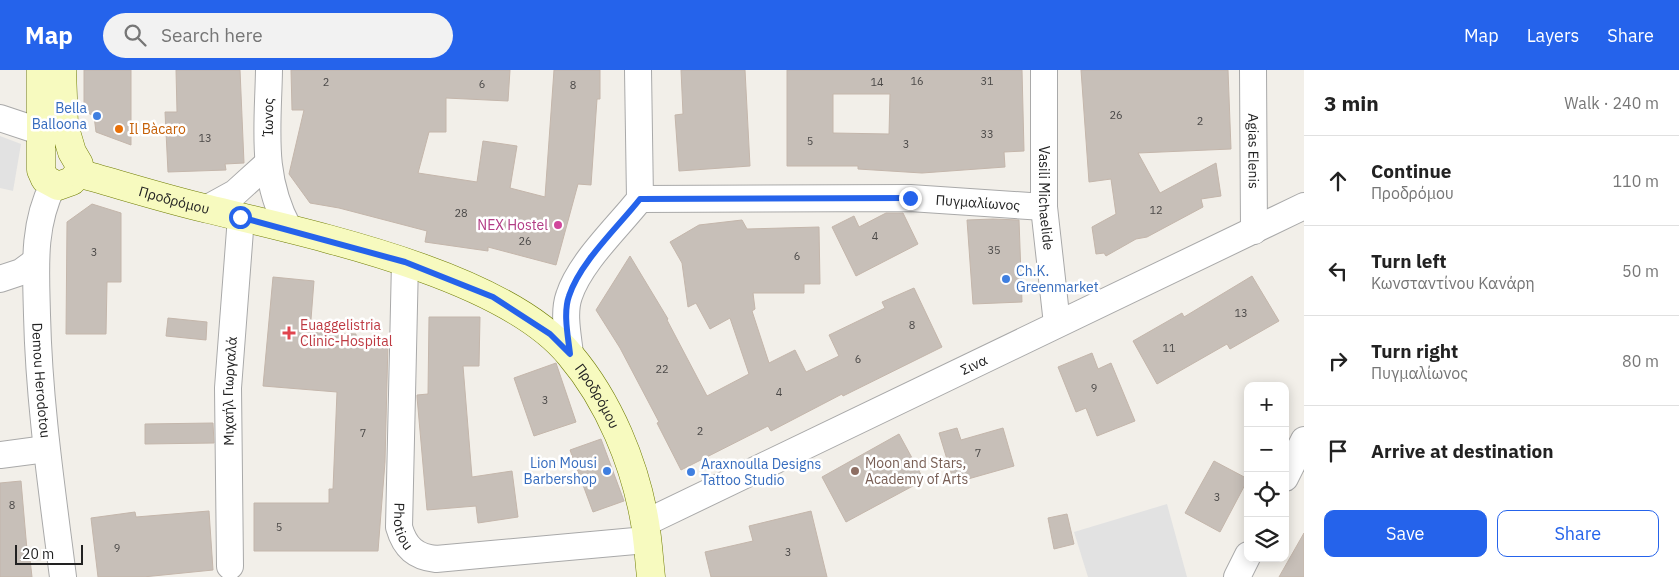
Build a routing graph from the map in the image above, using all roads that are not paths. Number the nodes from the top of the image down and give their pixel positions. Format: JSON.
{"nodes":[{"id":1,"x":41,"y":70,"type":"edge"},
{"id":2,"x":62,"y":70,"type":"edge"},
{"id":3,"x":270,"y":70,"type":"edge"},
{"id":4,"x":638,"y":70,"type":"edge"},
{"id":5,"x":1044,"y":70,"type":"edge"},
{"id":6,"x":1252,"y":70,"type":"edge"},
{"id":7,"x":0,"y":118,"type":"edge"},
{"id":8,"x":40,"y":131,"type":"junction"},
{"id":9,"x":42,"y":160,"type":"junction"},
{"id":10,"x":75,"y":162,"type":"junction"},
{"id":11,"x":267,"y":164,"type":"junction"},
{"id":12,"x":53,"y":185,"type":"junction"},
{"id":13,"x":640,"y":199,"type":"junction"},
{"id":14,"x":1304,"y":206,"type":"edge"},
{"id":15,"x":1044,"y":207,"type":"junction"},
{"id":16,"x":206,"y":209,"type":"junction"},
{"id":17,"x":240,"y":217,"type":"junction"},
{"id":18,"x":289,"y":229,"type":"junction"},
{"id":19,"x":1254,"y":231,"type":"junction"},
{"id":20,"x":36,"y":261,"type":"junction"},
{"id":21,"x":405,"y":262,"type":"junction"},
{"id":22,"x":0,"y":279,"type":"edge"},
{"id":23,"x":1057,"y":324,"type":"junction"},
{"id":24,"x":570,"y":354,"type":"junction"},
{"id":25,"x":1304,"y":440,"type":"edge"},
{"id":26,"x":46,"y":449,"type":"junction"},
{"id":27,"x":0,"y":455,"type":"edge"},
{"id":28,"x":1288,"y":472,"type":"edge"},
{"id":29,"x":646,"y":532,"type":"junction"},
{"id":30,"x":1244,"y":562,"type":"edge"},
{"id":31,"x":230,"y":566,"type":"dead end"},
{"id":32,"x":63,"y":577,"type":"edge"},
{"id":33,"x":651,"y":577,"type":"edge"},
{"id":34,"x":1237,"y":577,"type":"edge"}],
"edges":[{"from":1,"to":8,"type":"street"},
{"from":2,"to":10,"type":"street"},
{"from":3,"to":11,"type":"street","name":"Ίωνος"},
{"from":4,"to":13,"type":"street"},
{"from":5,"to":15,"type":"street","name":"Vasili Michaelide"},
{"from":6,"to":19,"type":"street","name":"Agias Elenis"},
{"from":7,"to":8,"type":"street"},
{"from":8,"to":9,"type":"street"},
{"from":9,"to":10,"type":"street","name":"Προδρόμου"},
{"from":9,"to":12,"type":"street"},
{"from":10,"to":12,"type":"street"},
{"from":10,"to":16,"type":"street","name":"Προδρόμου"},
{"from":11,"to":16,"type":"street"},
{"from":11,"to":18,"type":"street","name":"Ίωνος"},
{"from":12,"to":20,"type":"street","name":"Demou Herodotou"},
{"from":13,"to":15,"type":"street","name":"Πυγμαλίωνος"},
{"from":13,"to":24,"type":"street"},
{"from":14,"to":19,"type":"street","name":"Σινα"},
{"from":15,"to":23,"type":"street","name":"Vasili Michaelide"},
{"from":16,"to":17,"type":"street","name":"Προδρόμου"},
{"from":17,"to":18,"type":"street","name":"Προδρόμου"},
{"from":17,"to":31,"type":"street","name":"Μιχαήλ Γιωργαλά"},
{"from":18,"to":21,"type":"street","name":"Προδρόμου"},
{"from":19,"to":23,"type":"street","name":"Σινα"},
{"from":20,"to":22,"type":"street"},
{"from":20,"to":26,"type":"street","name":"Demou Herodotou"},
{"from":21,"to":24,"type":"street","name":"Προδρόμου"},
{"from":21,"to":29,"type":"street","name":"Photiou"},
{"from":23,"to":29,"type":"street","name":"Σινα"},
{"from":24,"to":29,"type":"street","name":"Προδρόμου"},
{"from":25,"to":28,"type":"street"},
{"from":26,"to":27,"type":"street"},
{"from":26,"to":32,"type":"street","name":"Demou Herodotou"},
{"from":29,"to":33,"type":"street","name":"Προδρόμου"},
{"from":30,"to":34,"type":"street"}]}
